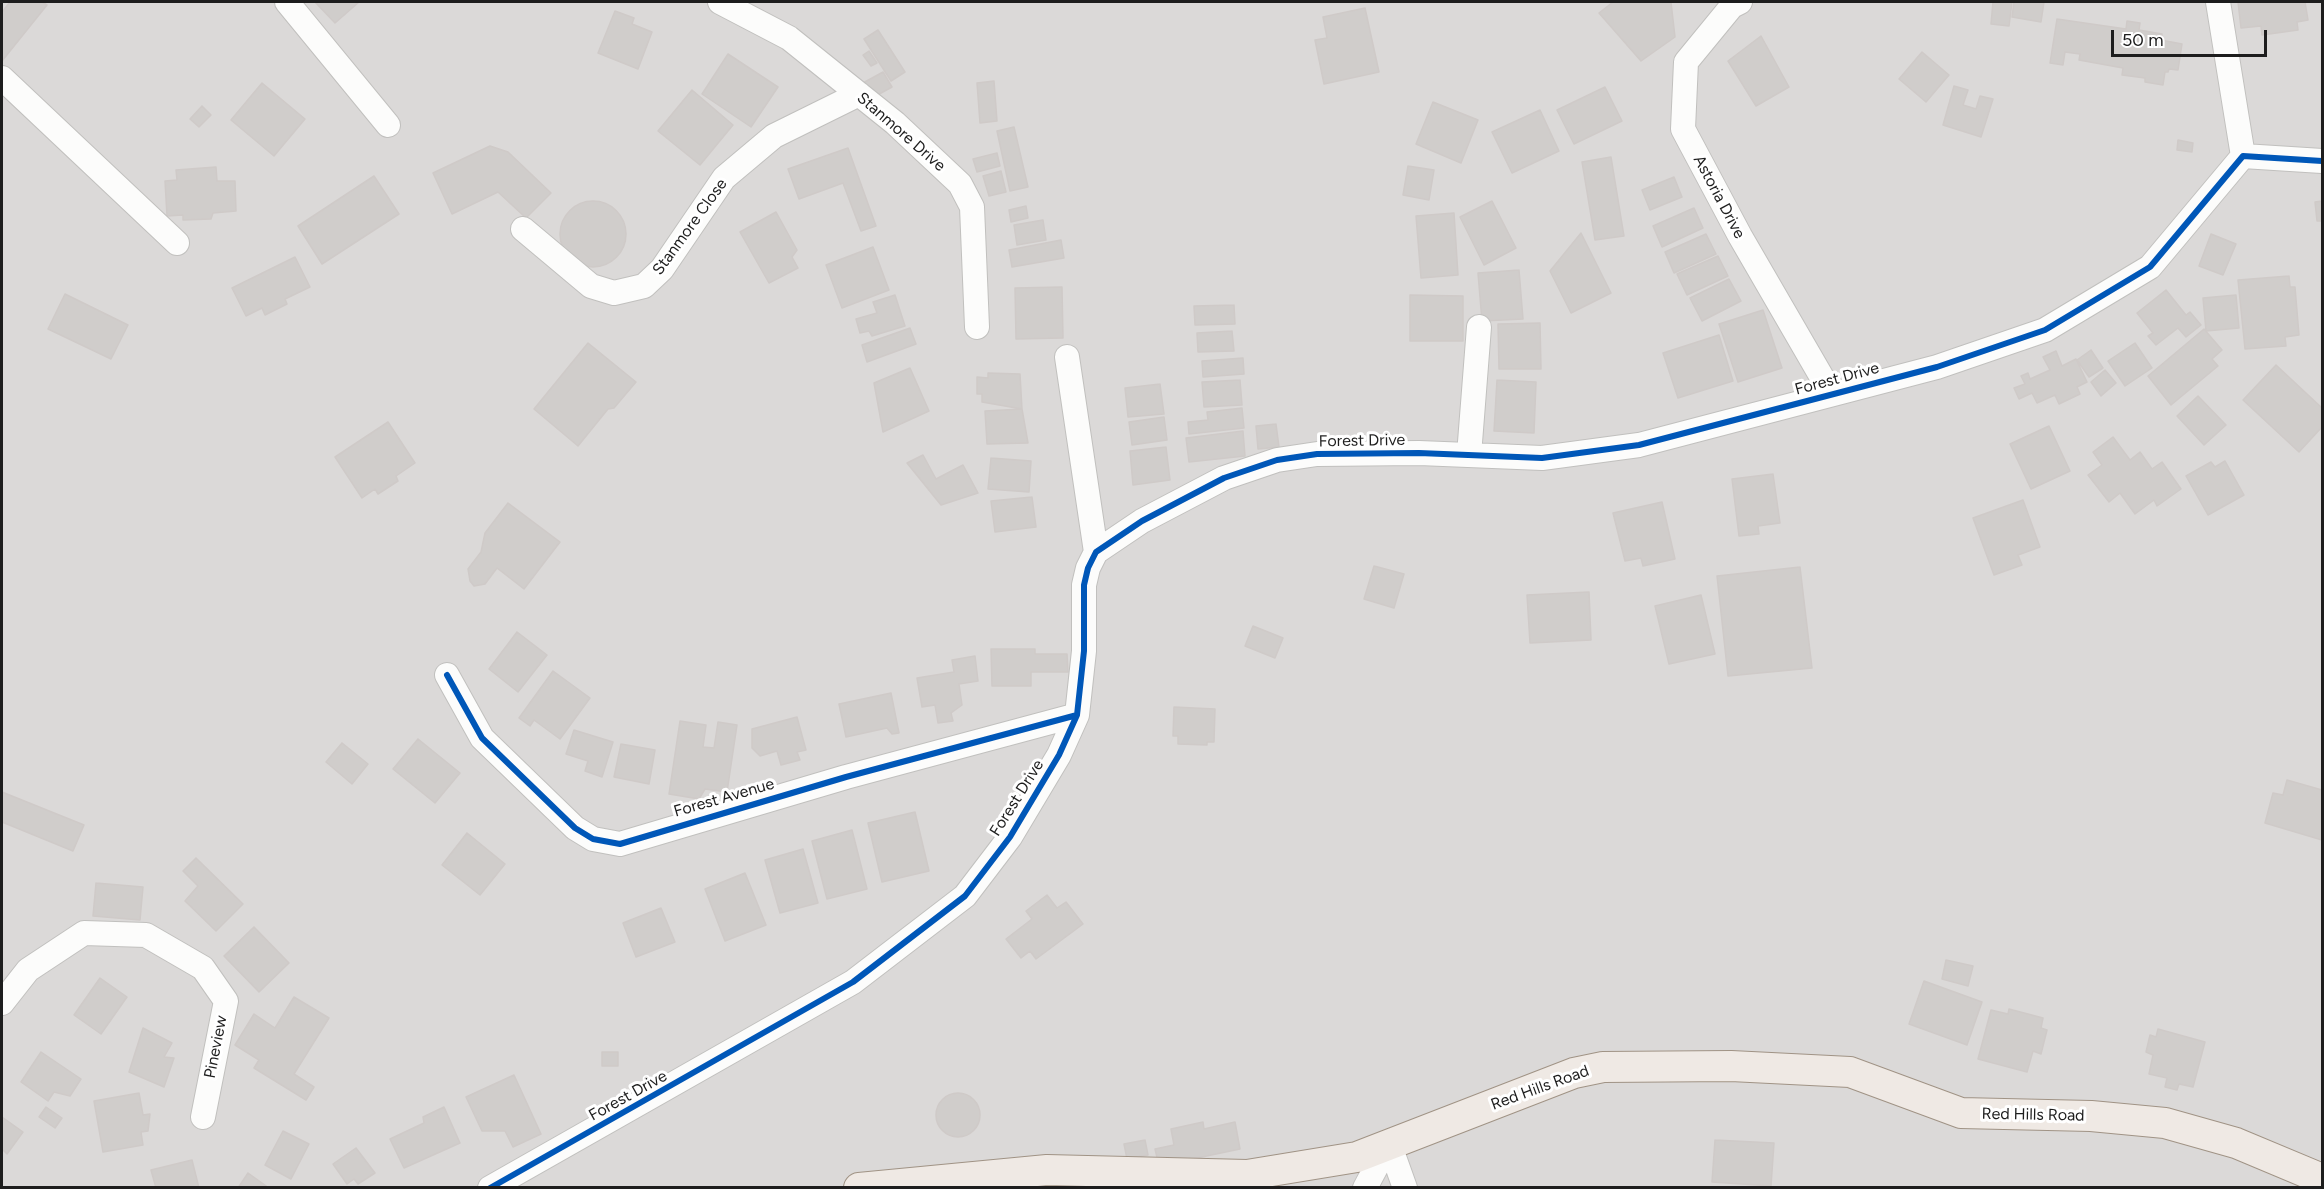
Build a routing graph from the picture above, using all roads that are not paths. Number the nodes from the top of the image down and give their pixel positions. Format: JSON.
{"nodes":[{"id":1,"x":287,"y":2,"type":"edge"},
{"id":2,"x":720,"y":2,"type":"edge"},
{"id":3,"x":2218,"y":2,"type":"edge"},
{"id":4,"x":1734,"y":3,"type":"edge"},
{"id":5,"x":2,"y":78,"type":"edge"},
{"id":6,"x":859,"y":94,"type":"junction"},
{"id":7,"x":388,"y":125,"type":"dead end"},
{"id":8,"x":2243,"y":156,"type":"junction"},
{"id":9,"x":2322,"y":161,"type":"edge"},
{"id":10,"x":523,"y":229,"type":"dead end"},
{"id":11,"x":177,"y":243,"type":"dead end"},
{"id":12,"x":977,"y":327,"type":"dead end"},
{"id":13,"x":1479,"y":327,"type":"dead end"},
{"id":14,"x":1067,"y":357,"type":"dead end"},
{"id":15,"x":1831,"y":393,"type":"junction"},
{"id":16,"x":1469,"y":455,"type":"junction"},
{"id":17,"x":1096,"y":552,"type":"junction"},
{"id":18,"x":447,"y":675,"type":"dead end"},
{"id":19,"x":1077,"y":715,"type":"junction"},
{"id":20,"x":2,"y":1003,"type":"edge"},
{"id":21,"x":203,"y":1117,"type":"dead end"},
{"id":22,"x":1389,"y":1143,"type":"junction"},
{"id":23,"x":2322,"y":1179,"type":"edge"},
{"id":24,"x":894,"y":1185,"type":"edge"},
{"id":25,"x":490,"y":1188,"type":"edge"},
{"id":26,"x":859,"y":1188,"type":"edge"},
{"id":27,"x":1365,"y":1188,"type":"edge"},
{"id":28,"x":1405,"y":1188,"type":"edge"}],
"edges":[{"from":1,"to":7,"type":"street"},
{"from":2,"to":6,"type":"street","name":"Stanmore Drive"},
{"from":3,"to":8,"type":"street"},
{"from":4,"to":15,"type":"street","name":"Astoria Drive"},
{"from":5,"to":11,"type":"street"},
{"from":6,"to":10,"type":"street","name":"Stanmore Close"},
{"from":6,"to":12,"type":"street","name":"Stanmore Drive"},
{"from":8,"to":9,"type":"street"},
{"from":8,"to":15,"type":"street","name":"Forest Drive"},
{"from":13,"to":16,"type":"street"},
{"from":14,"to":17,"type":"street"},
{"from":15,"to":16,"type":"street","name":"Forest Drive"},
{"from":16,"to":17,"type":"street","name":"Forest Drive"},
{"from":17,"to":19,"type":"street","name":"Forest Drive"},
{"from":18,"to":19,"type":"street","name":"Forest Avenue"},
{"from":19,"to":25,"type":"street","name":"Forest Drive"},
{"from":20,"to":21,"type":"street","name":"Pineview"},
{"from":22,"to":23,"type":"main road","name":"Red Hills Road"},
{"from":22,"to":24,"type":"main road","name":"Red Hills Road"},
{"from":22,"to":27,"type":"street"},
{"from":22,"to":28,"type":"street"},
{"from":24,"to":26,"type":"main road","name":"Red Hills Road"}]}
